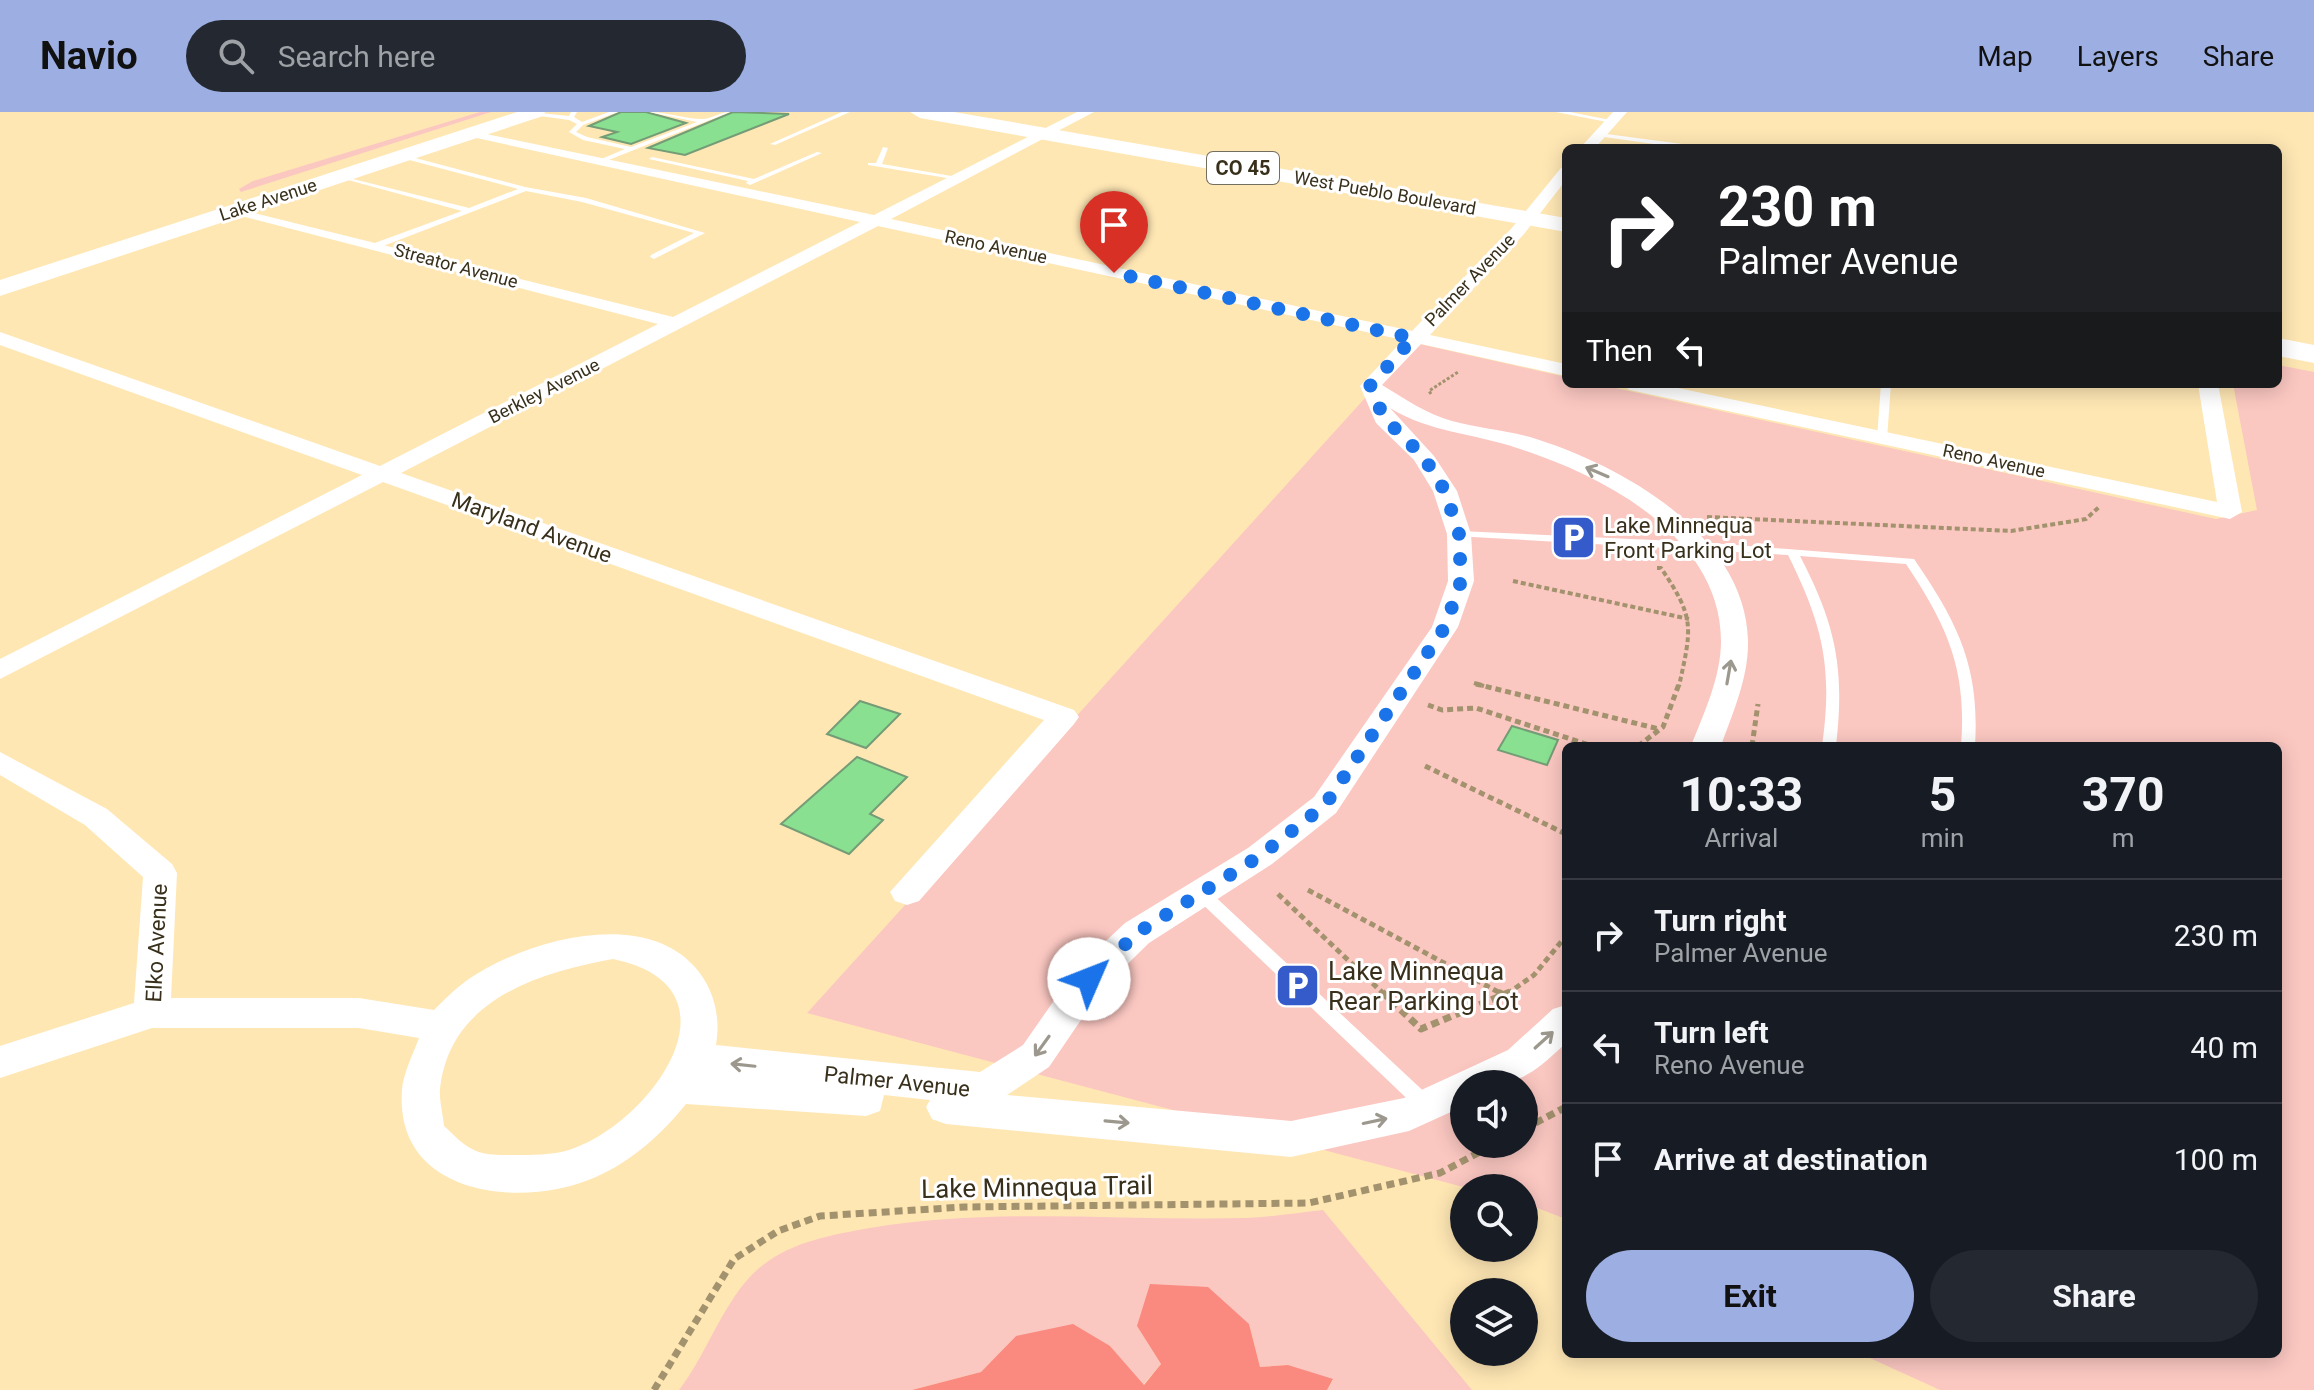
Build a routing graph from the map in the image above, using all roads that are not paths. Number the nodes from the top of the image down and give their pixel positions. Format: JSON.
{"nodes":[{"id":1,"x":534,"y":112,"type":"edge"},
{"id":2,"x":615,"y":112,"type":"edge"},
{"id":3,"x":652,"y":112,"type":"edge"},
{"id":4,"x":727,"y":112,"type":"edge"},
{"id":5,"x":847,"y":112,"type":"edge"},
{"id":6,"x":920,"y":112,"type":"edge"},
{"id":7,"x":1087,"y":112,"type":"edge"},
{"id":8,"x":1559,"y":112,"type":"edge"},
{"id":9,"x":572,"y":115,"type":"edge"},
{"id":10,"x":1616,"y":116,"type":"edge"},
{"id":11,"x":704,"y":122,"type":"junction"},
{"id":12,"x":578,"y":126,"type":"junction"},
{"id":13,"x":472,"y":133,"type":"junction"},
{"id":14,"x":1045,"y":134,"type":"junction"},
{"id":15,"x":1599,"y":135,"type":"junction"},
{"id":16,"x":650,"y":144,"type":"junction"},
{"id":17,"x":773,"y":144,"type":"dead end"},
{"id":18,"x":1591,"y":144,"type":"edge"},
{"id":19,"x":1667,"y":144,"type":"edge"},
{"id":20,"x":885,"y":148,"type":"dead end"},
{"id":21,"x":632,"y":149,"type":"junction"},
{"id":22,"x":819,"y":153,"type":"dead end"},
{"id":23,"x":400,"y":156,"type":"junction"},
{"id":24,"x":652,"y":159,"type":"dead end"},
{"id":25,"x":601,"y":161,"type":"junction"},
{"id":26,"x":339,"y":176,"type":"junction"},
{"id":27,"x":1562,"y":176,"type":"edge"},
{"id":28,"x":959,"y":178,"type":"junction"},
{"id":29,"x":756,"y":181,"type":"junction"},
{"id":30,"x":525,"y":189,"type":"junction"},
{"id":31,"x":735,"y":190,"type":"junction"},
{"id":32,"x":236,"y":210,"type":"junction"},
{"id":33,"x":468,"y":210,"type":"junction"},
{"id":34,"x":1525,"y":218,"type":"junction"},
{"id":35,"x":876,"y":221,"type":"junction"},
{"id":36,"x":1562,"y":224,"type":"edge"},
{"id":37,"x":375,"y":246,"type":"junction"},
{"id":38,"x":654,"y":257,"type":"dead end"},
{"id":39,"x":0,"y":288,"type":"edge"},
{"id":40,"x":675,"y":323,"type":"junction"},
{"id":41,"x":0,"y":338,"type":"edge"},
{"id":42,"x":1413,"y":338,"type":"junction"},
{"id":43,"x":2282,"y":348,"type":"edge"},
{"id":44,"x":2314,"y":354,"type":"edge"},
{"id":45,"x":1562,"y":369,"type":"edge"},
{"id":46,"x":1370,"y":386,"type":"junction"},
{"id":47,"x":1649,"y":388,"type":"edge"},
{"id":48,"x":1886,"y":388,"type":"edge"},
{"id":49,"x":2209,"y":388,"type":"edge"},
{"id":50,"x":1882,"y":438,"type":"junction"},
{"id":51,"x":382,"y":474,"type":"junction"},
{"id":52,"x":1459,"y":534,"type":"junction"},
{"id":53,"x":1697,"y":545,"type":"junction"},
{"id":54,"x":1792,"y":552,"type":"junction"},
{"id":55,"x":0,"y":670,"type":"edge"},
{"id":56,"x":1707,"y":742,"type":"edge"},
{"id":57,"x":1829,"y":742,"type":"edge"},
{"id":58,"x":1968,"y":742,"type":"edge"},
{"id":59,"x":0,"y":762,"type":"edge"},
{"id":60,"x":907,"y":892,"type":"dead end"},
{"id":61,"x":1202,"y":894,"type":"junction"},
{"id":62,"x":152,"y":1013,"type":"junction"},
{"id":63,"x":1562,"y":1024,"type":"edge"},
{"id":64,"x":441,"y":1026,"type":"junction"},
{"id":65,"x":0,"y":1062,"type":"edge"},
{"id":66,"x":1502,"y":1070,"type":"edge"},
{"id":67,"x":684,"y":1073,"type":"junction"},
{"id":68,"x":1450,"y":1094,"type":"edge"},
{"id":69,"x":1426,"y":1105,"type":"junction"}],
"edges":[{"from":1,"to":9,"type":"lane"},
{"from":1,"to":13,"type":"main road","name":"Lake Avenue"},
{"from":2,"to":12,"type":"lane"},
{"from":3,"to":11,"type":"lane"},
{"from":4,"to":11,"type":"lane"},
{"from":5,"to":17,"type":"lane"},
{"from":6,"to":14,"type":"main road","name":"West Pueblo Boulevard","number":"CO 45"},
{"from":7,"to":14,"type":"street","name":"Berkley Avenue"},
{"from":8,"to":10,"type":"lane"},
{"from":9,"to":12,"type":"lane"},
{"from":10,"to":15,"type":"street"},
{"from":11,"to":16,"type":"lane"},
{"from":12,"to":16,"type":"lane"},
{"from":12,"to":21,"type":"lane"},
{"from":13,"to":23,"type":"main road","name":"Lake Avenue"},
{"from":13,"to":25,"type":"street","name":"Reno Avenue"},
{"from":14,"to":28,"type":"street","name":"Berkley Avenue"},
{"from":14,"to":34,"type":"main road","name":"West Pueblo Boulevard","number":"CO 45"},
{"from":15,"to":18,"type":"street"},
{"from":15,"to":19,"type":"lane"},
{"from":16,"to":21,"type":"lane"},
{"from":20,"to":28,"type":"lane"},
{"from":21,"to":25,"type":"lane"},
{"from":22,"to":29,"type":"lane"},
{"from":23,"to":26,"type":"main road","name":"Lake Avenue"},
{"from":23,"to":30,"type":"lane"},
{"from":24,"to":29,"type":"lane"},
{"from":25,"to":31,"type":"street","name":"Reno Avenue"},
{"from":26,"to":32,"type":"main road","name":"Lake Avenue"},
{"from":26,"to":33,"type":"lane"},
{"from":27,"to":34,"type":"street","name":"Palmer Avenue"},
{"from":28,"to":35,"type":"street","name":"Berkley Avenue"},
{"from":29,"to":31,"type":"lane"},
{"from":30,"to":33,"type":"lane"},
{"from":30,"to":38,"type":"lane"},
{"from":31,"to":35,"type":"street","name":"Reno Avenue"},
{"from":32,"to":37,"type":"street","name":"Streator Avenue"},
{"from":32,"to":39,"type":"main road","name":"Lake Avenue"},
{"from":33,"to":37,"type":"lane"},
{"from":34,"to":36,"type":"main road","name":"West Pueblo Boulevard","number":"CO 45"},
{"from":34,"to":42,"type":"street","name":"Palmer Avenue"},
{"from":35,"to":40,"type":"street","name":"Berkley Avenue"},
{"from":35,"to":42,"type":"street","name":"Reno Avenue"},
{"from":37,"to":40,"type":"street","name":"Streator Avenue"},
{"from":40,"to":51,"type":"street","name":"Berkley Avenue"},
{"from":41,"to":51,"type":"street","name":"Maryland Avenue"},
{"from":42,"to":45,"type":"street","name":"Reno Avenue"},
{"from":42,"to":46,"type":"street","name":"Palmer Avenue"},
{"from":43,"to":44,"type":"main road"},
{"from":46,"to":52,"type":"street","name":"Palmer Avenue"},
{"from":53,"to":46,"type":"street","one_way":true},
{"from":47,"to":50,"type":"street","name":"Reno Avenue"},
{"from":48,"to":50,"type":"lane"},
{"from":49,"to":50,"type":"street","name":"Reno Avenue"},
{"from":51,"to":55,"type":"street","name":"Berkley Avenue"},
{"from":51,"to":60,"type":"street","name":"Maryland Avenue"},
{"from":52,"to":53,"type":"lane"},
{"from":52,"to":61,"type":"street","name":"Palmer Avenue"},
{"from":53,"to":54,"type":"lane"},
{"from":56,"to":53,"type":"street","one_way":true},
{"from":54,"to":57,"type":"lane"},
{"from":54,"to":58,"type":"lane"},
{"from":59,"to":62,"type":"street","name":"Elko Avenue"},
{"from":61,"to":67,"type":"street","name":"Palmer Avenue","one_way":true},
{"from":61,"to":69,"type":"lane"},
{"from":62,"to":64,"type":"street","name":"Elko Avenue"},
{"from":62,"to":65,"type":"street"},
{"from":66,"to":63,"type":"street","one_way":true},
{"from":64,"to":67,"type":"street"},
{"from":64,"to":67,"type":"street"},
{"from":67,"to":69,"type":"street","name":"Palmer Avenue","one_way":true},
{"from":68,"to":69,"type":"street","name":"Palmer Avenue"}]}
